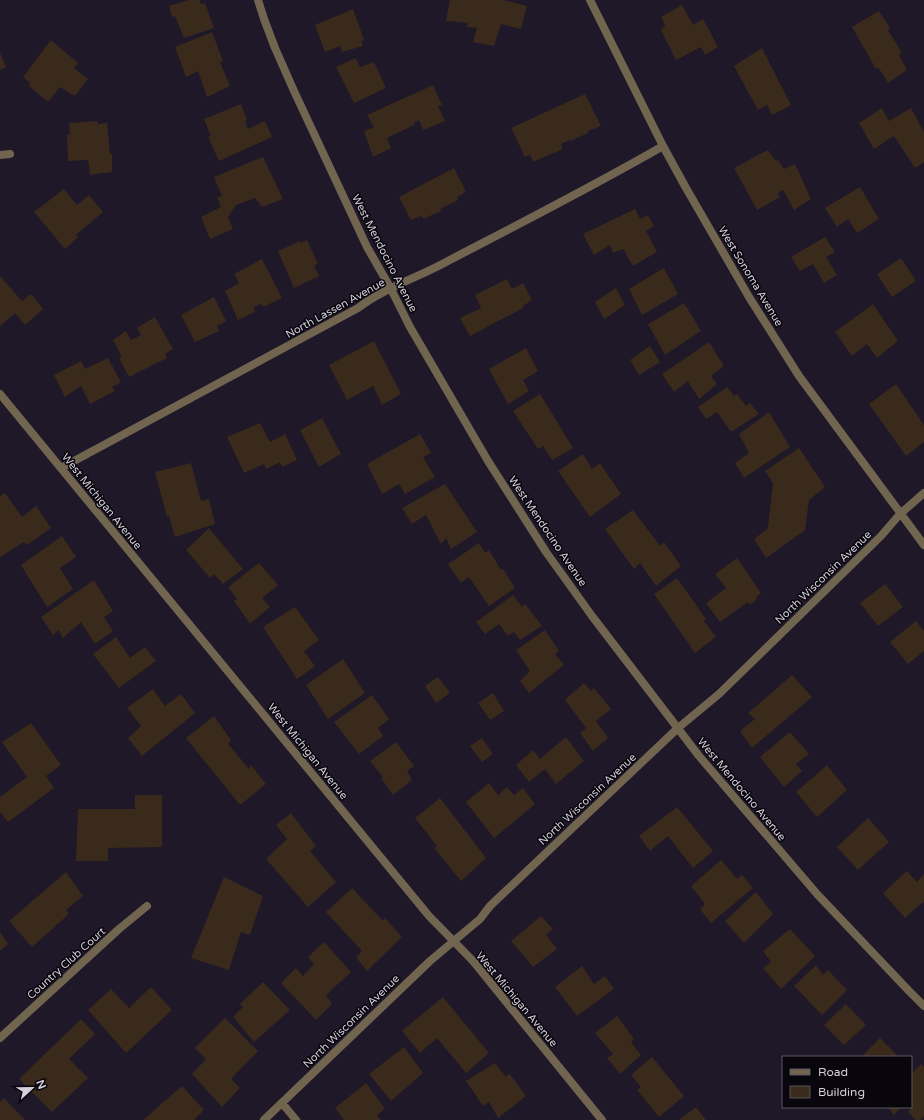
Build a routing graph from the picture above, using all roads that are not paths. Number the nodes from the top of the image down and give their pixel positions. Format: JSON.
{"nodes":[{"id":1,"x":258,"y":0,"type":"edge"},
{"id":2,"x":590,"y":0,"type":"edge"},
{"id":3,"x":663,"y":146,"type":"junction"},
{"id":4,"x":10,"y":154,"type":"dead end"},
{"id":5,"x":0,"y":155,"type":"edge"},
{"id":6,"x":391,"y":289,"type":"junction"},
{"id":7,"x":0,"y":394,"type":"edge"},
{"id":8,"x":61,"y":468,"type":"junction"},
{"id":9,"x":924,"y":493,"type":"edge"},
{"id":10,"x":900,"y":514,"type":"junction"},
{"id":11,"x":924,"y":545,"type":"edge"},
{"id":12,"x":678,"y":728,"type":"junction"},
{"id":13,"x":147,"y":906,"type":"dead end"},
{"id":14,"x":453,"y":941,"type":"junction"},
{"id":15,"x":924,"y":1006,"type":"edge"},
{"id":16,"x":0,"y":1038,"type":"edge"},
{"id":17,"x":282,"y":1103,"type":"junction"},
{"id":18,"x":264,"y":1120,"type":"edge"},
{"id":19,"x":296,"y":1120,"type":"edge"},
{"id":20,"x":602,"y":1120,"type":"edge"}],
"edges":[{"from":1,"to":6,"type":"street","name":"West Mendocino Avenue"},
{"from":2,"to":3,"type":"street","name":"West Sonoma Avenue"},
{"from":3,"to":6,"type":"street","name":"North Lassen Avenue"},
{"from":3,"to":10,"type":"street","name":"West Sonoma Avenue"},
{"from":4,"to":5,"type":"street"},
{"from":6,"to":8,"type":"street","name":"North Lassen Avenue"},
{"from":6,"to":12,"type":"street","name":"West Mendocino Avenue"},
{"from":7,"to":8,"type":"street","name":"West Michigan Avenue"},
{"from":8,"to":14,"type":"street","name":"West Michigan Avenue"},
{"from":9,"to":10,"type":"street","name":"North Wisconsin Avenue"},
{"from":10,"to":11,"type":"street","name":"West Sonoma Avenue"},
{"from":10,"to":12,"type":"street","name":"North Wisconsin Avenue"},
{"from":12,"to":14,"type":"street","name":"North Wisconsin Avenue"},
{"from":12,"to":15,"type":"street","name":"West Mendocino Avenue"},
{"from":13,"to":16,"type":"street","name":"Country Club Court"},
{"from":14,"to":17,"type":"street","name":"North Wisconsin Avenue"},
{"from":14,"to":20,"type":"street","name":"West Michigan Avenue"},
{"from":17,"to":18,"type":"street","name":"North Wisconsin Avenue"},
{"from":17,"to":19,"type":"street"}]}
